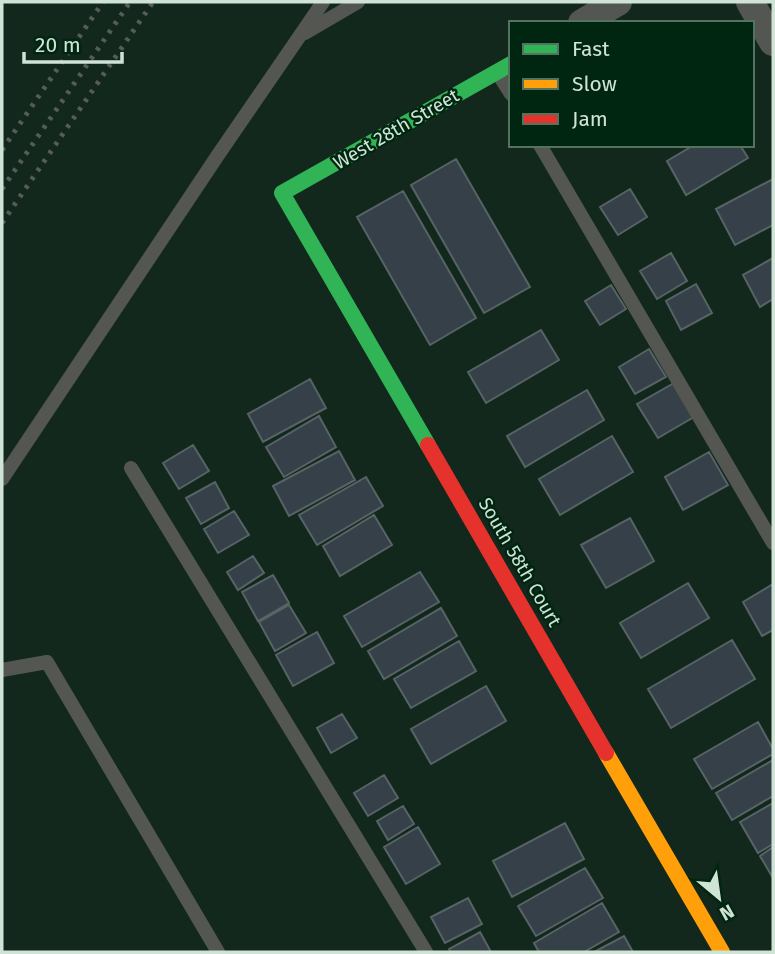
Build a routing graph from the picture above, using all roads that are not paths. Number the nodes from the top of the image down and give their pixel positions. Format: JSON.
{"nodes":[{"id":1,"x":324,"y":2,"type":"edge"},
{"id":2,"x":358,"y":2,"type":"edge"},
{"id":3,"x":618,"y":2,"type":"edge"},
{"id":4,"x":750,"y":2,"type":"edge"},
{"id":5,"x":585,"y":21,"type":"edge"},
{"id":6,"x":300,"y":36,"type":"junction"},
{"id":7,"x":773,"y":42,"type":"edge"},
{"id":8,"x":504,"y":68,"type":"edge"},
{"id":9,"x":509,"y":87,"type":"edge"},
{"id":10,"x":541,"y":147,"type":"edge"},
{"id":11,"x":282,"y":194,"type":"joint"},
{"id":12,"x":131,"y":468,"type":"dead end"},
{"id":13,"x":2,"y":479,"type":"edge"},
{"id":14,"x":773,"y":543,"type":"edge"},
{"id":15,"x":2,"y":670,"type":"edge"},
{"id":16,"x":218,"y":952,"type":"edge"},
{"id":17,"x":425,"y":952,"type":"edge"},
{"id":18,"x":722,"y":952,"type":"edge"}],
"edges":[{"from":1,"to":6,"type":"lane"},
{"from":2,"to":6,"type":"lane"},
{"from":3,"to":5,"type":"street"},
{"from":4,"to":7,"type":"street"},
{"from":6,"to":13,"type":"lane"},
{"from":8,"to":9,"type":"lane"},
{"from":8,"to":11,"type":"street","name":"West 28th Street"},
{"from":10,"to":14,"type":"lane"},
{"from":11,"to":18,"type":"street","name":"South 58th Court"},
{"from":12,"to":17,"type":"lane"},
{"from":15,"to":16,"type":"lane"}]}
